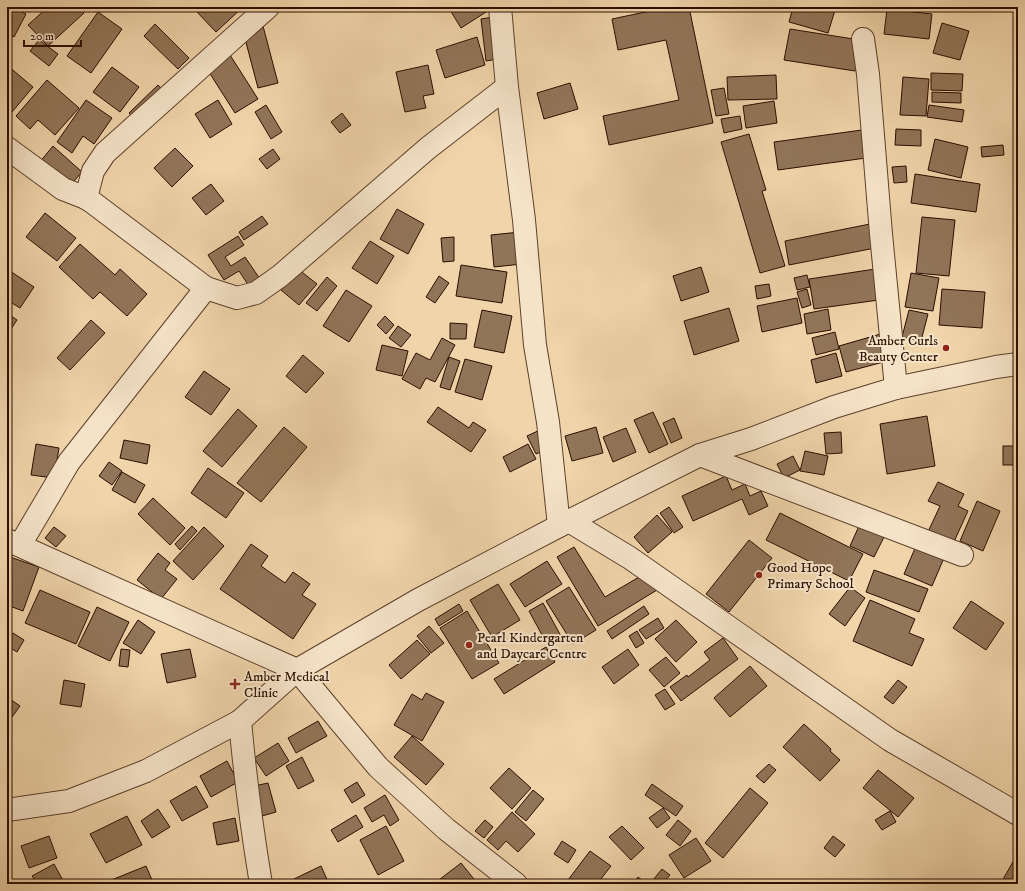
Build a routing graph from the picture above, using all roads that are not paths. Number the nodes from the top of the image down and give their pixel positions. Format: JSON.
{"nodes":[{"id":1,"x":268,"y":7,"type":"edge"},
{"id":2,"x":500,"y":7,"type":"edge"},
{"id":3,"x":863,"y":39,"type":"dead end"},
{"id":4,"x":507,"y":87,"type":"junction"},
{"id":5,"x":7,"y":148,"type":"edge"},
{"id":6,"x":86,"y":198,"type":"junction"},
{"id":7,"x":206,"y":288,"type":"junction"},
{"id":8,"x":1018,"y":364,"type":"edge"},
{"id":9,"x":896,"y":388,"type":"junction"},
{"id":10,"x":700,"y":455,"type":"junction"},
{"id":11,"x":564,"y":523,"type":"junction"},
{"id":12,"x":13,"y":543,"type":"edge"},
{"id":13,"x":962,"y":555,"type":"dead end"},
{"id":14,"x":298,"y":670,"type":"junction"},
{"id":15,"x":240,"y":720,"type":"junction"},
{"id":16,"x":7,"y":810,"type":"edge"},
{"id":17,"x":1018,"y":814,"type":"edge"},
{"id":18,"x":261,"y":884,"type":"edge"},
{"id":19,"x":516,"y":884,"type":"edge"}],
"edges":[{"from":1,"to":6,"type":"street"},
{"from":2,"to":4,"type":"street"},
{"from":3,"to":9,"type":"street"},
{"from":4,"to":7,"type":"street"},
{"from":4,"to":11,"type":"street"},
{"from":5,"to":6,"type":"street"},
{"from":6,"to":7,"type":"street"},
{"from":7,"to":12,"type":"street"},
{"from":8,"to":9,"type":"street"},
{"from":9,"to":10,"type":"street"},
{"from":10,"to":11,"type":"street"},
{"from":10,"to":13,"type":"street"},
{"from":11,"to":14,"type":"street"},
{"from":11,"to":17,"type":"street"},
{"from":12,"to":14,"type":"street"},
{"from":14,"to":15,"type":"street"},
{"from":14,"to":19,"type":"street"},
{"from":15,"to":16,"type":"street"},
{"from":15,"to":18,"type":"street"}]}
